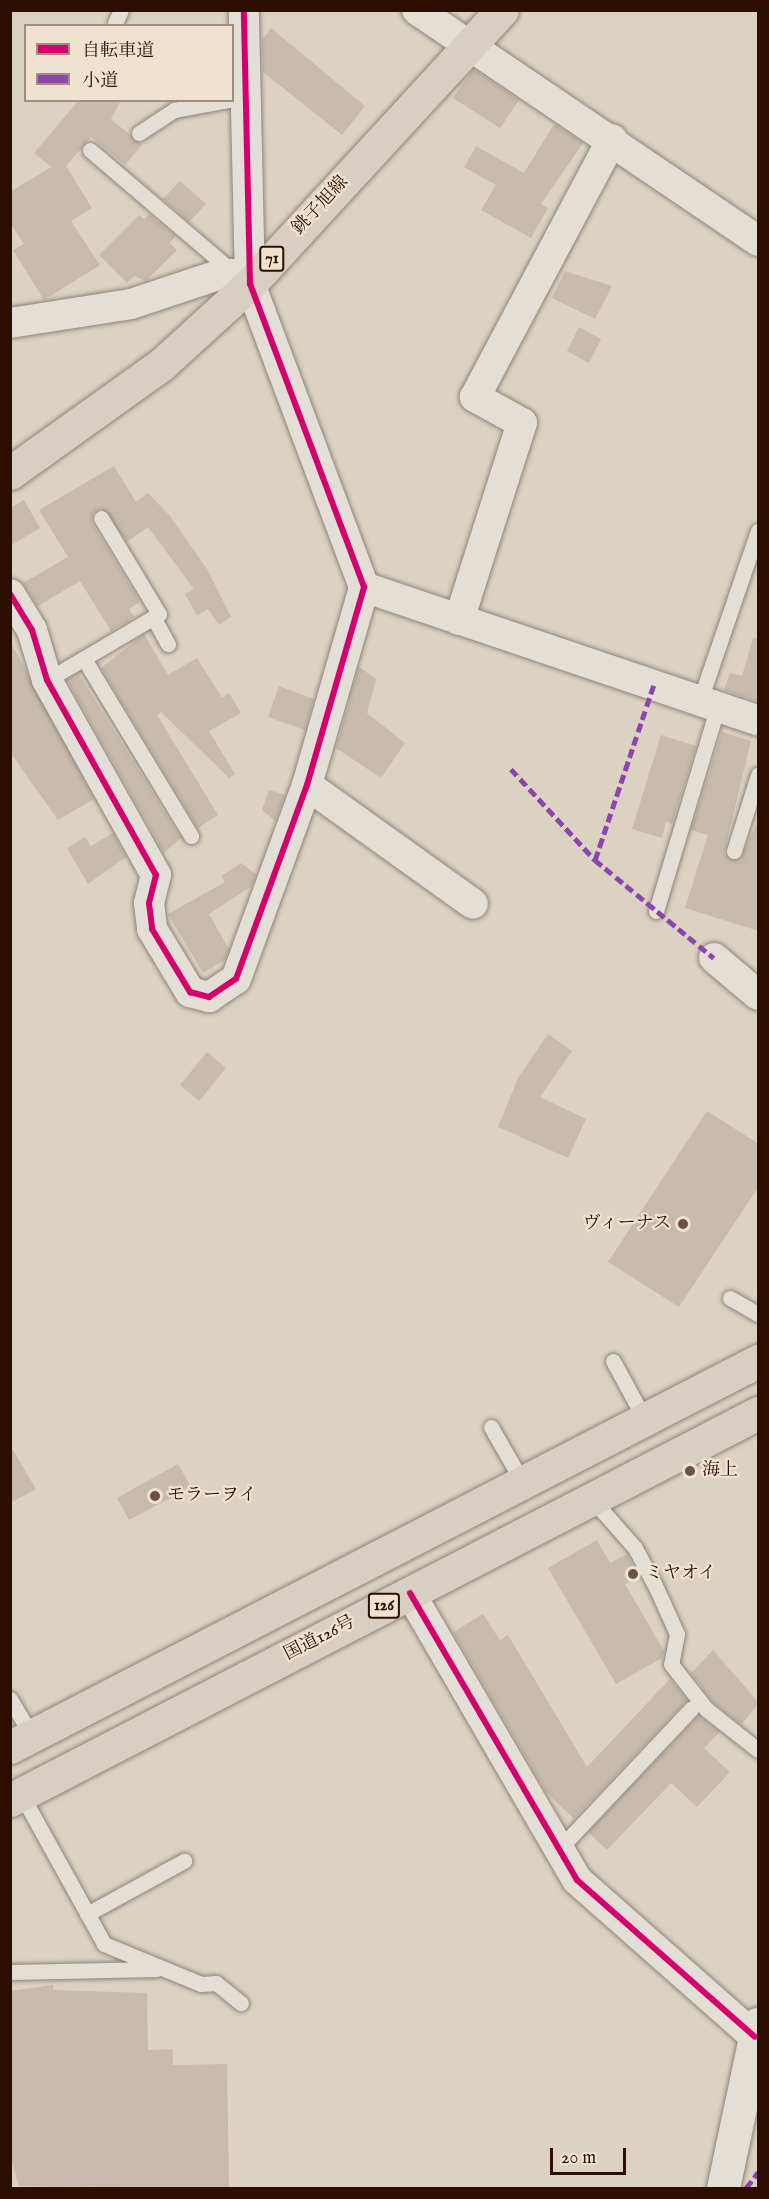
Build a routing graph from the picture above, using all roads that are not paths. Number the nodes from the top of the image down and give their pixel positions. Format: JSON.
{"nodes":[{"id":1,"x":244,"y":10,"type":"edge"},
{"id":2,"x":417,"y":10,"type":"edge"},
{"id":3,"x":502,"y":10,"type":"edge"},
{"id":4,"x":469,"y":48,"type":"junction"},
{"id":5,"x":235,"y":100,"type":"edge"},
{"id":6,"x":223,"y":102,"type":"edge"},
{"id":7,"x":139,"y":133,"type":"dead end"},
{"id":8,"x":612,"y":139,"type":"junction"},
{"id":9,"x":90,"y":150,"type":"dead end"},
{"id":10,"x":759,"y":242,"type":"edge"},
{"id":11,"x":243,"y":279,"type":"junction"},
{"id":12,"x":10,"y":323,"type":"edge"},
{"id":13,"x":10,"y":473,"type":"edge"},
{"id":14,"x":101,"y":518,"type":"dead end"},
{"id":15,"x":759,"y":531,"type":"edge"},
{"id":16,"x":364,"y":587,"type":"junction"},
{"id":17,"x":10,"y":594,"type":"edge"},
{"id":18,"x":153,"y":617,"type":"junction"},
{"id":19,"x":459,"y":620,"type":"junction"},
{"id":20,"x":168,"y":644,"type":"dead end"},
{"id":21,"x":84,"y":659,"type":"junction"},
{"id":22,"x":47,"y":680,"type":"junction"},
{"id":23,"x":709,"y":703,"type":"junction"},
{"id":24,"x":759,"y":720,"type":"edge"},
{"id":25,"x":759,"y":774,"type":"edge"},
{"id":26,"x":307,"y":785,"type":"junction"},
{"id":27,"x":191,"y":836,"type":"dead end"},
{"id":28,"x":734,"y":851,"type":"dead end"},
{"id":29,"x":473,"y":904,"type":"dead end"},
{"id":30,"x":656,"y":911,"type":"dead end"},
{"id":31,"x":714,"y":958,"type":"dead end"},
{"id":32,"x":759,"y":995,"type":"edge"},
{"id":33,"x":730,"y":1298,"type":"dead end"},
{"id":34,"x":759,"y":1314,"type":"edge"},
{"id":35,"x":613,"y":1361,"type":"dead end"},
{"id":36,"x":759,"y":1361,"type":"edge"},
{"id":37,"x":759,"y":1413,"type":"edge"},
{"id":38,"x":645,"y":1420,"type":"junction"},
{"id":39,"x":491,"y":1427,"type":"dead end"},
{"id":40,"x":523,"y":1483,"type":"junction"},
{"id":41,"x":592,"y":1499,"type":"junction"},
{"id":42,"x":410,"y":1593,"type":"junction"},
{"id":43,"x":10,"y":1699,"type":"edge"},
{"id":44,"x":692,"y":1708,"type":"dead end"},
{"id":45,"x":21,"y":1742,"type":"edge"},
{"id":46,"x":759,"y":1750,"type":"edge"},
{"id":47,"x":16,"y":1797,"type":"edge"},
{"id":48,"x":560,"y":1848,"type":"junction"},
{"id":49,"x":184,"y":1861,"type":"dead end"},
{"id":50,"x":87,"y":1914,"type":"junction"},
{"id":51,"x":165,"y":1969,"type":"junction"},
{"id":52,"x":10,"y":1972,"type":"edge"},
{"id":53,"x":241,"y":2003,"type":"dead end"},
{"id":54,"x":757,"y":2030,"type":"edge"},
{"id":55,"x":723,"y":2188,"type":"edge"}],
"edges":[{"from":1,"to":5,"type":"street"},
{"from":2,"to":4,"type":"street"},
{"from":3,"to":4,"type":"main road","name":"銚子旭線","number":"71"},
{"from":4,"to":8,"type":"street"},
{"from":4,"to":11,"type":"main road","name":"銚子旭線","number":"71"},
{"from":5,"to":11,"type":"street"},
{"from":6,"to":7,"type":"lane"},
{"from":8,"to":10,"type":"street"},
{"from":8,"to":19,"type":"street"},
{"from":9,"to":11,"type":"lane"},
{"from":11,"to":12,"type":"street"},
{"from":11,"to":13,"type":"main road","name":"銚子旭線","number":"71"},
{"from":11,"to":16,"type":"street"},
{"from":14,"to":18,"type":"lane"},
{"from":15,"to":23,"type":"lane"},
{"from":16,"to":19,"type":"street"},
{"from":16,"to":26,"type":"street"},
{"from":17,"to":22,"type":"street"},
{"from":18,"to":20,"type":"lane"},
{"from":18,"to":21,"type":"lane"},
{"from":19,"to":23,"type":"street"},
{"from":21,"to":22,"type":"lane"},
{"from":21,"to":27,"type":"lane"},
{"from":22,"to":26,"type":"street"},
{"from":23,"to":24,"type":"street"},
{"from":23,"to":30,"type":"lane"},
{"from":25,"to":28,"type":"lane"},
{"from":26,"to":29,"type":"street"},
{"from":31,"to":32,"type":"street"},
{"from":33,"to":34,"type":"lane"},
{"from":35,"to":38,"type":"lane"},
{"from":36,"to":38,"type":"main road","number":"126"},
{"from":37,"to":41,"type":"main road","name":"国道126号","number":"126"},
{"from":38,"to":40,"type":"main road","number":"126"},
{"from":39,"to":40,"type":"lane"},
{"from":40,"to":45,"type":"main road","number":"126"},
{"from":41,"to":42,"type":"main road","name":"国道126号","number":"126"},
{"from":41,"to":46,"type":"lane"},
{"from":42,"to":47,"type":"main road","name":"国道126号","number":"126"},
{"from":42,"to":48,"type":"street"},
{"from":43,"to":45,"type":"lane"},
{"from":44,"to":48,"type":"lane"},
{"from":47,"to":50,"type":"lane"},
{"from":48,"to":54,"type":"street"},
{"from":49,"to":50,"type":"lane"},
{"from":50,"to":51,"type":"lane"},
{"from":51,"to":52,"type":"lane"},
{"from":51,"to":53,"type":"lane"},
{"from":54,"to":55,"type":"main road"}]}
